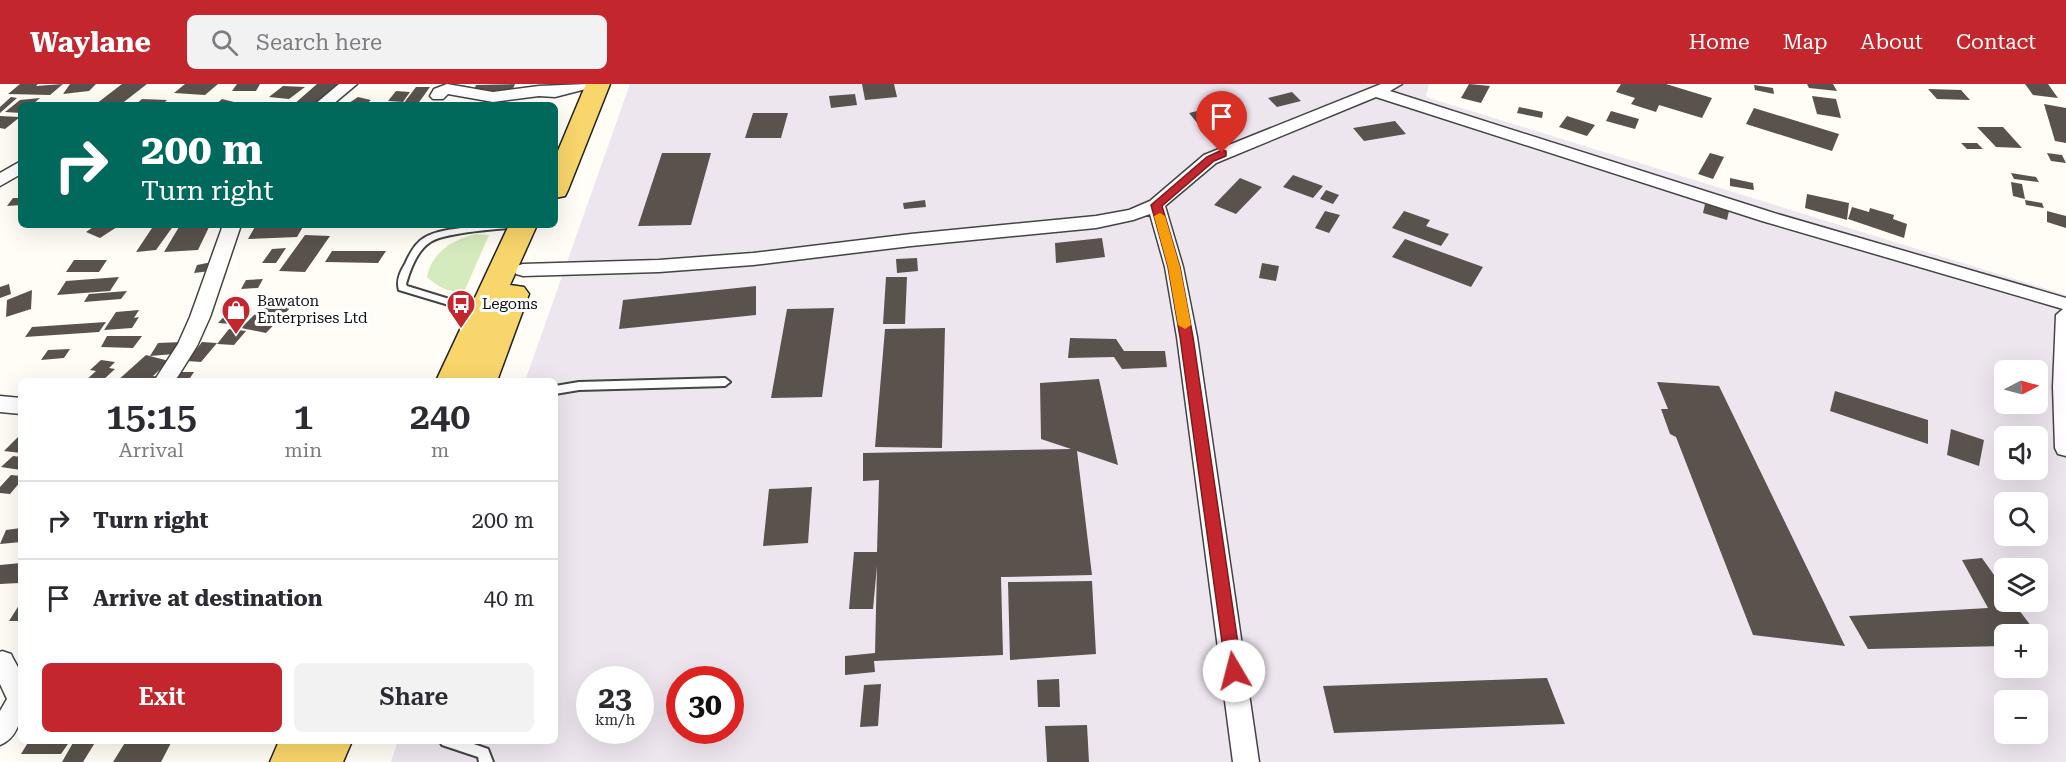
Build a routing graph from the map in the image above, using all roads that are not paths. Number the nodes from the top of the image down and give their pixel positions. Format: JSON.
{"nodes":[{"id":1,"x":349,"y":84,"type":"edge"},
{"id":2,"x":587,"y":84,"type":"edge"},
{"id":3,"x":1394,"y":84,"type":"edge"},
{"id":4,"x":1376,"y":92,"type":"junction"},
{"id":5,"x":438,"y":96,"type":"dead end"},
{"id":6,"x":326,"y":102,"type":"edge"},
{"id":7,"x":558,"y":141,"type":"edge"},
{"id":8,"x":18,"y":168,"type":"edge"},
{"id":9,"x":558,"y":180,"type":"edge"},
{"id":10,"x":0,"y":181,"type":"edge"},
{"id":11,"x":1156,"y":205,"type":"junction"},
{"id":12,"x":231,"y":228,"type":"edge"},
{"id":13,"x":487,"y":228,"type":"edge"},
{"id":14,"x":522,"y":228,"type":"edge"},
{"id":15,"x":540,"y":228,"type":"edge"},
{"id":16,"x":523,"y":270,"type":"junction"},
{"id":17,"x":2066,"y":304,"type":"edge"},
{"id":18,"x":483,"y":313,"type":"junction"},
{"id":19,"x":2066,"y":315,"type":"edge"},
{"id":20,"x":166,"y":378,"type":"edge"},
{"id":21,"x":453,"y":378,"type":"edge"},
{"id":22,"x":482,"y":378,"type":"edge"},
{"id":23,"x":725,"y":382,"type":"dead end"},
{"id":24,"x":558,"y":390,"type":"edge"},
{"id":25,"x":0,"y":404,"type":"edge"},
{"id":26,"x":18,"y":406,"type":"edge"},
{"id":27,"x":2066,"y":448,"type":"edge"},
{"id":28,"x":2,"y":662,"type":"dead end"},
{"id":29,"x":18,"y":695,"type":"edge"},
{"id":30,"x":18,"y":704,"type":"edge"},
{"id":31,"x":0,"y":733,"type":"edge"},
{"id":32,"x":299,"y":744,"type":"edge"},
{"id":33,"x":330,"y":744,"type":"edge"},
{"id":34,"x":456,"y":744,"type":"edge"},
{"id":35,"x":291,"y":762,"type":"edge"},
{"id":36,"x":322,"y":762,"type":"edge"},
{"id":37,"x":486,"y":762,"type":"edge"},
{"id":38,"x":1246,"y":762,"type":"edge"}],
"edges":[{"from":1,"to":6,"type":"street"},
{"from":2,"to":5,"type":"street"},
{"from":2,"to":7,"type":"main road"},
{"from":2,"to":9,"type":"main road"},
{"from":3,"to":4,"type":"street"},
{"from":4,"to":11,"type":"street"},
{"from":4,"to":17,"type":"street"},
{"from":8,"to":10,"type":"street"},
{"from":11,"to":16,"type":"street"},
{"from":11,"to":38,"type":"street"},
{"from":12,"to":20,"type":"street"},
{"from":13,"to":18,"type":"lane"},
{"from":14,"to":18,"type":"main road"},
{"from":15,"to":16,"type":"main road"},
{"from":16,"to":22,"type":"main road"},
{"from":18,"to":21,"type":"main road"},
{"from":19,"to":27,"type":"street"},
{"from":23,"to":24,"type":"lane"},
{"from":25,"to":26,"type":"street"},
{"from":28,"to":29,"type":"street"},
{"from":30,"to":31,"type":"street"},
{"from":32,"to":35,"type":"main road"},
{"from":33,"to":36,"type":"main road"},
{"from":34,"to":37,"type":"lane"}]}
